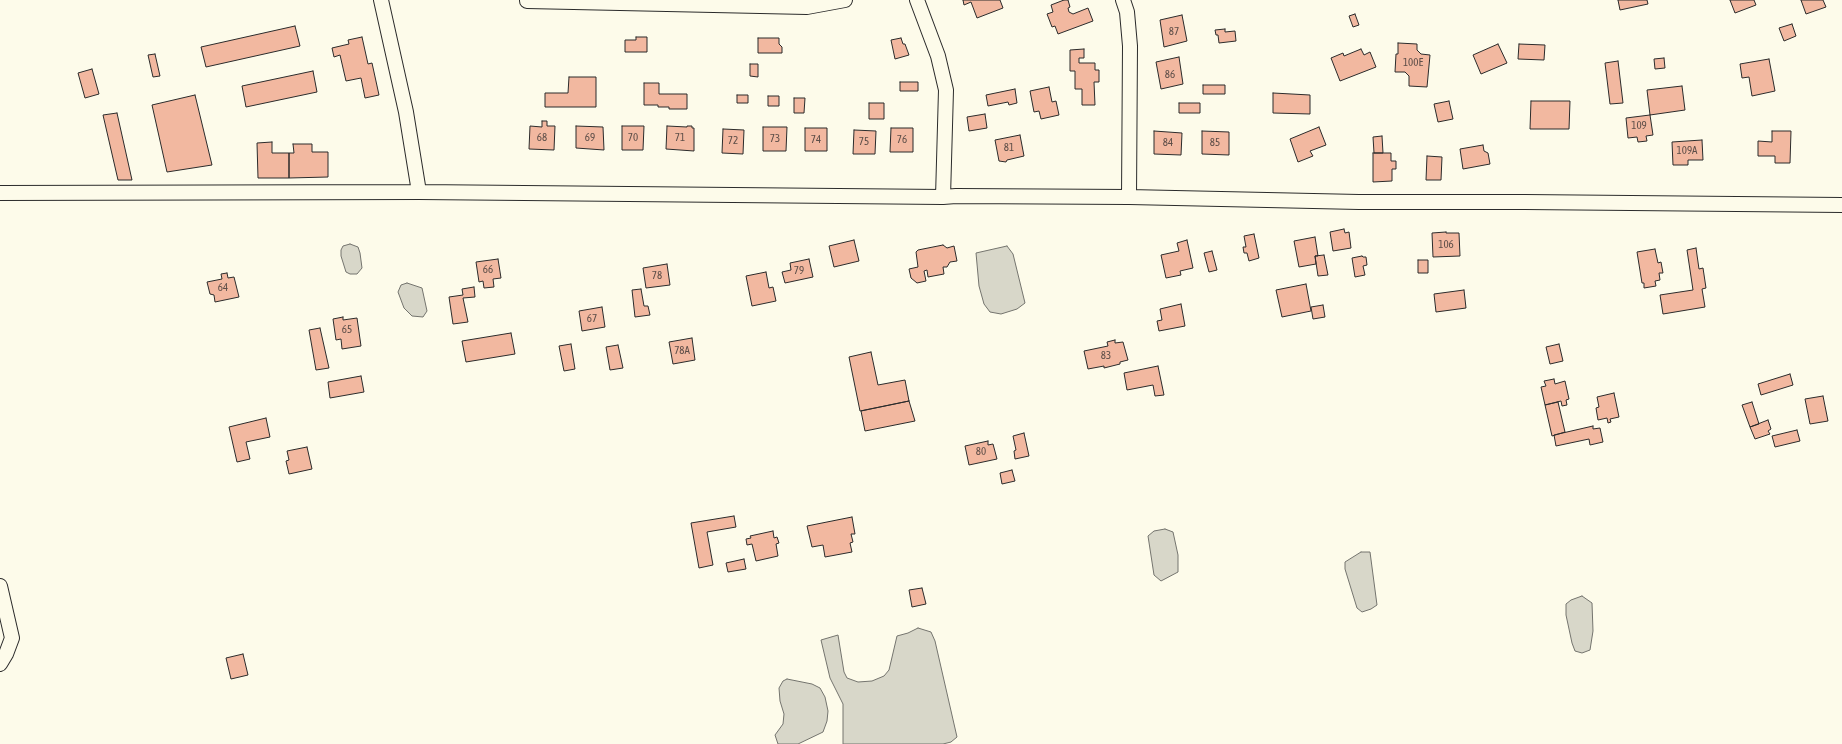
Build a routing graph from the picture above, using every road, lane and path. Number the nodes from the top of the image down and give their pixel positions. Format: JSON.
{"nodes":[{"id":1,"x":381,"y":0,"type":"edge"},
{"id":2,"x":845,"y":0,"type":"edge"},
{"id":3,"x":917,"y":0,"type":"edge"},
{"id":4,"x":1122,"y":0,"type":"edge"},
{"id":5,"x":527,"y":1,"type":"edge"},
{"id":6,"x":419,"y":192,"type":"junction"},
{"id":7,"x":0,"y":193,"type":"edge"},
{"id":8,"x":943,"y":197,"type":"junction"},
{"id":9,"x":1128,"y":197,"type":"junction"},
{"id":10,"x":1842,"y":205,"type":"edge"},
{"id":11,"x":0,"y":586,"type":"edge"},
{"id":12,"x":0,"y":664,"type":"edge"}],
"edges":[{"from":1,"to":6,"type":"street"},
{"from":2,"to":5,"type":"street"},
{"from":3,"to":8,"type":"street"},
{"from":4,"to":9,"type":"street"},
{"from":6,"to":7,"type":"street"},
{"from":6,"to":8,"type":"street"},
{"from":8,"to":9,"type":"street"},
{"from":9,"to":10,"type":"street"},
{"from":11,"to":12,"type":"street"}]}
